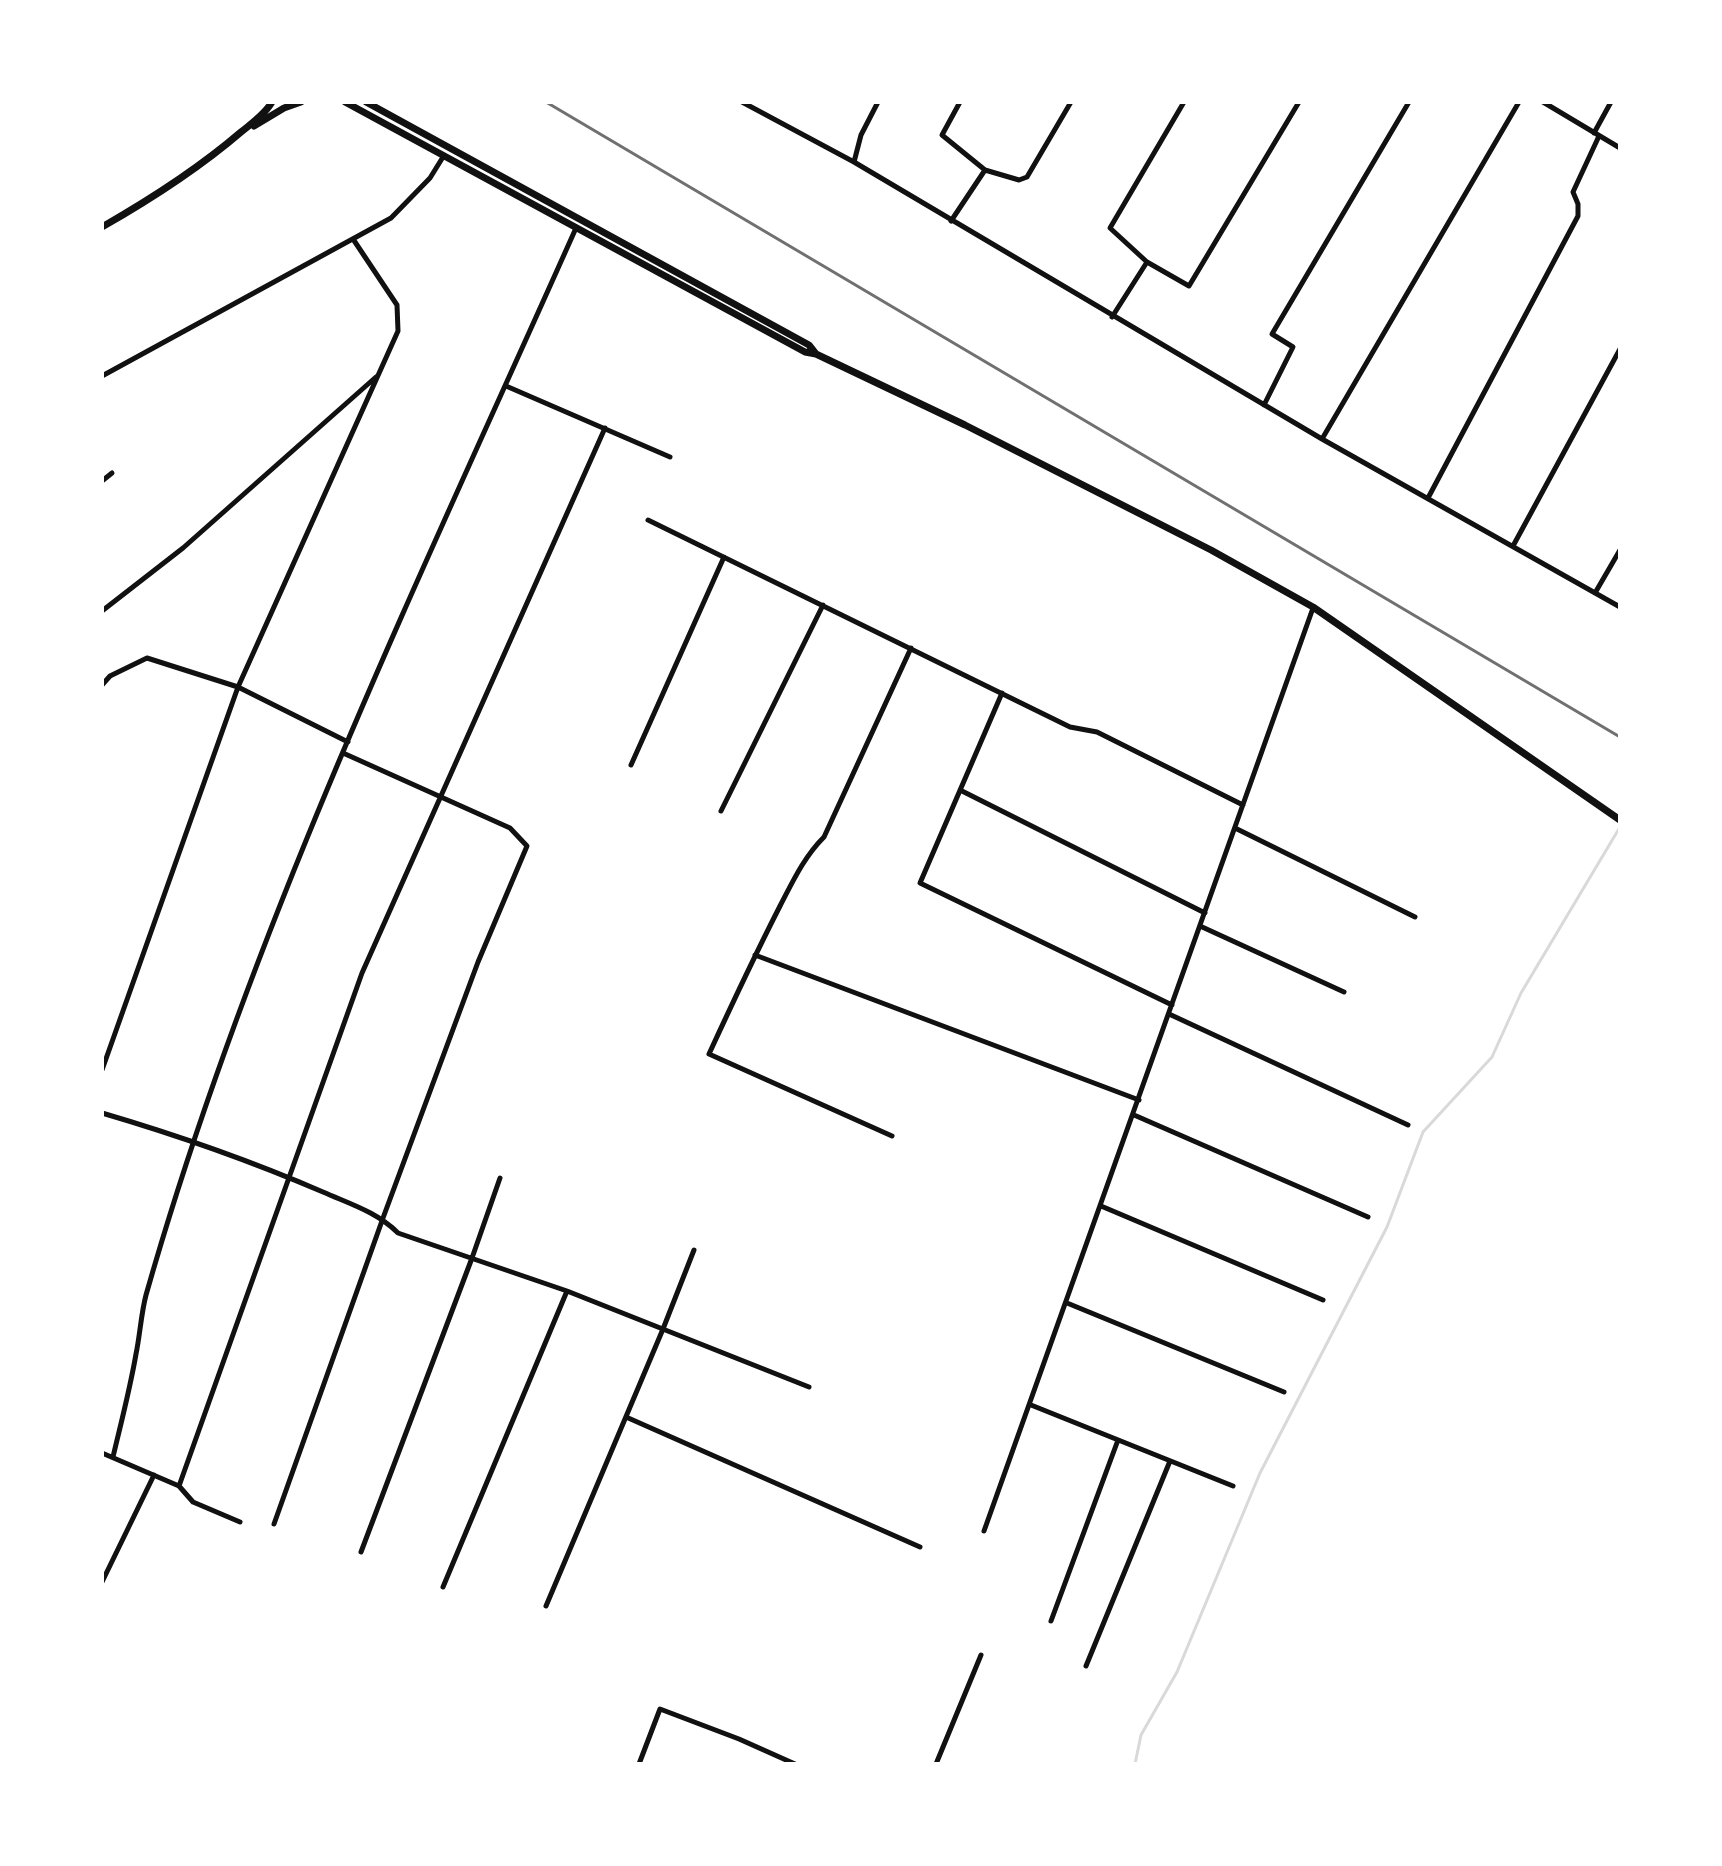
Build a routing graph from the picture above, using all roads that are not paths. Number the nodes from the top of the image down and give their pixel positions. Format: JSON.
{"nodes":[{"id":1,"x":272,"y":102,"type":"edge"},
{"id":2,"x":301,"y":102,"type":"edge"},
{"id":3,"x":345,"y":102,"type":"edge"},
{"id":4,"x":366,"y":102,"type":"edge"},
{"id":5,"x":742,"y":102,"type":"edge"},
{"id":6,"x":878,"y":102,"type":"edge"},
{"id":7,"x":960,"y":102,"type":"edge"},
{"id":8,"x":1071,"y":102,"type":"edge"},
{"id":9,"x":1184,"y":102,"type":"edge"},
{"id":10,"x":1299,"y":102,"type":"edge"},
{"id":11,"x":1409,"y":102,"type":"edge"},
{"id":12,"x":1519,"y":102,"type":"edge"},
{"id":13,"x":1611,"y":102,"type":"edge"},
{"id":14,"x":1545,"y":103,"type":"edge"},
{"id":15,"x":1597,"y":134,"type":"junction"},
{"id":16,"x":232,"y":140,"type":"junction"},
{"id":17,"x":1620,"y":148,"type":"edge"},
{"id":18,"x":443,"y":157,"type":"junction"},
{"id":19,"x":854,"y":162,"type":"junction"},
{"id":20,"x":985,"y":170,"type":"junction"},
{"id":21,"x":951,"y":221,"type":"junction"},
{"id":22,"x":102,"y":227,"type":"edge"},
{"id":23,"x":576,"y":227,"type":"junction"},
{"id":24,"x":353,"y":239,"type":"junction"},
{"id":25,"x":1147,"y":262,"type":"junction"},
{"id":26,"x":1112,"y":317,"type":"junction"},
{"id":27,"x":1620,"y":349,"type":"edge"},
{"id":28,"x":816,"y":354,"type":"junction"},
{"id":29,"x":379,"y":374,"type":"junction"},
{"id":30,"x":102,"y":376,"type":"edge"},
{"id":31,"x":506,"y":386,"type":"junction"},
{"id":32,"x":1264,"y":405,"type":"junction"},
{"id":33,"x":605,"y":428,"type":"junction"},
{"id":34,"x":1322,"y":439,"type":"junction"},
{"id":35,"x":670,"y":457,"type":"dead end"},
{"id":36,"x":112,"y":473,"type":"dead end"},
{"id":37,"x":102,"y":481,"type":"edge"},
{"id":38,"x":1428,"y":498,"type":"junction"},
{"id":39,"x":648,"y":520,"type":"dead end"},
{"id":40,"x":1513,"y":546,"type":"junction"},
{"id":41,"x":1620,"y":550,"type":"edge"},
{"id":42,"x":724,"y":557,"type":"junction"},
{"id":43,"x":1595,"y":593,"type":"junction"},
{"id":44,"x":823,"y":605,"type":"junction"},
{"id":45,"x":1313,"y":607,"type":"junction"},
{"id":46,"x":1620,"y":607,"type":"edge"},
{"id":47,"x":102,"y":611,"type":"edge"},
{"id":48,"x":911,"y":648,"type":"junction"},
{"id":49,"x":102,"y":685,"type":"edge"},
{"id":50,"x":238,"y":687,"type":"junction"},
{"id":51,"x":1002,"y":693,"type":"junction"},
{"id":52,"x":348,"y":742,"type":"junction"},
{"id":53,"x":343,"y":753,"type":"junction"},
{"id":54,"x":631,"y":765,"type":"dead end"},
{"id":55,"x":960,"y":790,"type":"junction"},
{"id":56,"x":441,"y":797,"type":"junction"},
{"id":57,"x":1243,"y":805,"type":"junction"},
{"id":58,"x":721,"y":811,"type":"dead end"},
{"id":59,"x":1620,"y":820,"type":"edge"},
{"id":60,"x":1235,"y":828,"type":"junction"},
{"id":61,"x":1205,"y":913,"type":"junction"},
{"id":62,"x":1415,"y":917,"type":"dead end"},
{"id":63,"x":1200,"y":926,"type":"junction"},
{"id":64,"x":755,"y":955,"type":"junction"},
{"id":65,"x":1344,"y":992,"type":"dead end"},
{"id":66,"x":1172,"y":1005,"type":"junction"},
{"id":67,"x":1169,"y":1014,"type":"junction"},
{"id":68,"x":102,"y":1070,"type":"edge"},
{"id":69,"x":1139,"y":1100,"type":"junction"},
{"id":70,"x":102,"y":1113,"type":"edge"},
{"id":71,"x":1134,"y":1115,"type":"junction"},
{"id":72,"x":1408,"y":1125,"type":"dead end"},
{"id":73,"x":892,"y":1136,"type":"dead end"},
{"id":74,"x":193,"y":1142,"type":"junction"},
{"id":75,"x":500,"y":1178,"type":"dead end"},
{"id":76,"x":290,"y":1179,"type":"junction"},
{"id":77,"x":1101,"y":1206,"type":"junction"},
{"id":78,"x":1368,"y":1217,"type":"dead end"},
{"id":79,"x":383,"y":1218,"type":"junction"},
{"id":80,"x":694,"y":1250,"type":"dead end"},
{"id":81,"x":472,"y":1258,"type":"junction"},
{"id":82,"x":567,"y":1291,"type":"junction"},
{"id":83,"x":1323,"y":1300,"type":"dead end"},
{"id":84,"x":1067,"y":1303,"type":"junction"},
{"id":85,"x":663,"y":1329,"type":"junction"},
{"id":86,"x":809,"y":1387,"type":"dead end"},
{"id":87,"x":1284,"y":1392,"type":"dead end"},
{"id":88,"x":1031,"y":1405,"type":"junction"},
{"id":89,"x":626,"y":1417,"type":"junction"},
{"id":90,"x":1118,"y":1440,"type":"junction"},
{"id":91,"x":102,"y":1453,"type":"edge"},
{"id":92,"x":113,"y":1457,"type":"junction"},
{"id":93,"x":1170,"y":1461,"type":"junction"},
{"id":94,"x":154,"y":1475,"type":"junction"},
{"id":95,"x":179,"y":1486,"type":"junction"},
{"id":96,"x":1233,"y":1486,"type":"dead end"},
{"id":97,"x":240,"y":1522,"type":"dead end"},
{"id":98,"x":274,"y":1524,"type":"dead end"},
{"id":99,"x":984,"y":1531,"type":"dead end"},
{"id":100,"x":920,"y":1547,"type":"dead end"},
{"id":101,"x":361,"y":1552,"type":"dead end"},
{"id":102,"x":102,"y":1582,"type":"edge"},
{"id":103,"x":443,"y":1587,"type":"dead end"},
{"id":104,"x":546,"y":1606,"type":"dead end"},
{"id":105,"x":1051,"y":1621,"type":"dead end"},
{"id":106,"x":981,"y":1655,"type":"dead end"},
{"id":107,"x":1086,"y":1666,"type":"dead end"},
{"id":108,"x":639,"y":1764,"type":"edge"},
{"id":109,"x":794,"y":1764,"type":"edge"},
{"id":110,"x":936,"y":1764,"type":"edge"}],
"edges":[{"from":1,"to":16,"type":"main road"},
{"from":2,"to":16,"type":"main road"},
{"from":3,"to":18,"type":"main road"},
{"from":4,"to":28,"type":"main road"},
{"from":5,"to":19,"type":"street"},
{"from":6,"to":19,"type":"street"},
{"from":7,"to":20,"type":"street"},
{"from":8,"to":20,"type":"street"},
{"from":9,"to":25,"type":"street"},
{"from":10,"to":25,"type":"street"},
{"from":11,"to":32,"type":"street"},
{"from":12,"to":34,"type":"street"},
{"from":13,"to":15,"type":"street"},
{"from":14,"to":15,"type":"street"},
{"from":15,"to":17,"type":"street"},
{"from":15,"to":38,"type":"street"},
{"from":16,"to":22,"type":"main road"},
{"from":18,"to":23,"type":"main road"},
{"from":18,"to":24,"type":"street"},
{"from":19,"to":21,"type":"street"},
{"from":20,"to":21,"type":"street"},
{"from":21,"to":26,"type":"street"},
{"from":23,"to":28,"type":"main road"},
{"from":23,"to":31,"type":"street"},
{"from":24,"to":29,"type":"street"},
{"from":24,"to":30,"type":"street"},
{"from":25,"to":26,"type":"street"},
{"from":26,"to":32,"type":"street"},
{"from":27,"to":40,"type":"street"},
{"from":28,"to":45,"type":"main road"},
{"from":29,"to":47,"type":"street"},
{"from":29,"to":50,"type":"street"},
{"from":31,"to":33,"type":"street"},
{"from":31,"to":52,"type":"street"},
{"from":32,"to":34,"type":"street"},
{"from":33,"to":35,"type":"street"},
{"from":33,"to":56,"type":"street"},
{"from":34,"to":38,"type":"street"},
{"from":36,"to":37,"type":"street"},
{"from":38,"to":40,"type":"street"},
{"from":39,"to":42,"type":"street"},
{"from":40,"to":43,"type":"street"},
{"from":41,"to":43,"type":"street"},
{"from":42,"to":44,"type":"street"},
{"from":42,"to":54,"type":"street"},
{"from":43,"to":46,"type":"street"},
{"from":44,"to":48,"type":"street"},
{"from":44,"to":58,"type":"street"},
{"from":45,"to":57,"type":"street"},
{"from":45,"to":59,"type":"main road"},
{"from":48,"to":51,"type":"street"},
{"from":48,"to":64,"type":"street"},
{"from":49,"to":50,"type":"street"},
{"from":50,"to":52,"type":"street"},
{"from":50,"to":68,"type":"street"},
{"from":51,"to":55,"type":"street"},
{"from":51,"to":57,"type":"street"},
{"from":52,"to":53,"type":"street"},
{"from":53,"to":56,"type":"street"},
{"from":53,"to":74,"type":"street"},
{"from":55,"to":61,"type":"street"},
{"from":55,"to":66,"type":"street"},
{"from":56,"to":76,"type":"street"},
{"from":56,"to":79,"type":"street"},
{"from":57,"to":60,"type":"street"},
{"from":60,"to":61,"type":"street"},
{"from":60,"to":62,"type":"street"},
{"from":61,"to":63,"type":"street"},
{"from":63,"to":65,"type":"street"},
{"from":63,"to":66,"type":"street"},
{"from":64,"to":69,"type":"street"},
{"from":64,"to":73,"type":"street"},
{"from":66,"to":67,"type":"street"},
{"from":67,"to":69,"type":"street"},
{"from":67,"to":72,"type":"street"},
{"from":69,"to":71,"type":"street"},
{"from":70,"to":74,"type":"street"},
{"from":71,"to":77,"type":"street"},
{"from":71,"to":78,"type":"street"},
{"from":74,"to":76,"type":"street"},
{"from":74,"to":92,"type":"street"},
{"from":75,"to":81,"type":"street"},
{"from":76,"to":79,"type":"street"},
{"from":76,"to":95,"type":"street"},
{"from":77,"to":83,"type":"street"},
{"from":77,"to":84,"type":"street"},
{"from":79,"to":81,"type":"street"},
{"from":79,"to":98,"type":"street"},
{"from":80,"to":85,"type":"street"},
{"from":81,"to":82,"type":"street"},
{"from":81,"to":101,"type":"street"},
{"from":82,"to":85,"type":"street"},
{"from":82,"to":103,"type":"street"},
{"from":84,"to":87,"type":"street"},
{"from":84,"to":88,"type":"street"},
{"from":85,"to":86,"type":"street"},
{"from":85,"to":89,"type":"street"},
{"from":88,"to":90,"type":"street"},
{"from":88,"to":99,"type":"street"},
{"from":89,"to":100,"type":"street"},
{"from":89,"to":104,"type":"street"},
{"from":90,"to":93,"type":"street"},
{"from":90,"to":105,"type":"street"},
{"from":91,"to":92,"type":"street"},
{"from":92,"to":94,"type":"street"},
{"from":93,"to":96,"type":"street"},
{"from":93,"to":107,"type":"street"},
{"from":94,"to":95,"type":"street"},
{"from":94,"to":102,"type":"street"},
{"from":95,"to":97,"type":"street"},
{"from":106,"to":110,"type":"street"},
{"from":108,"to":109,"type":"street"}]}
